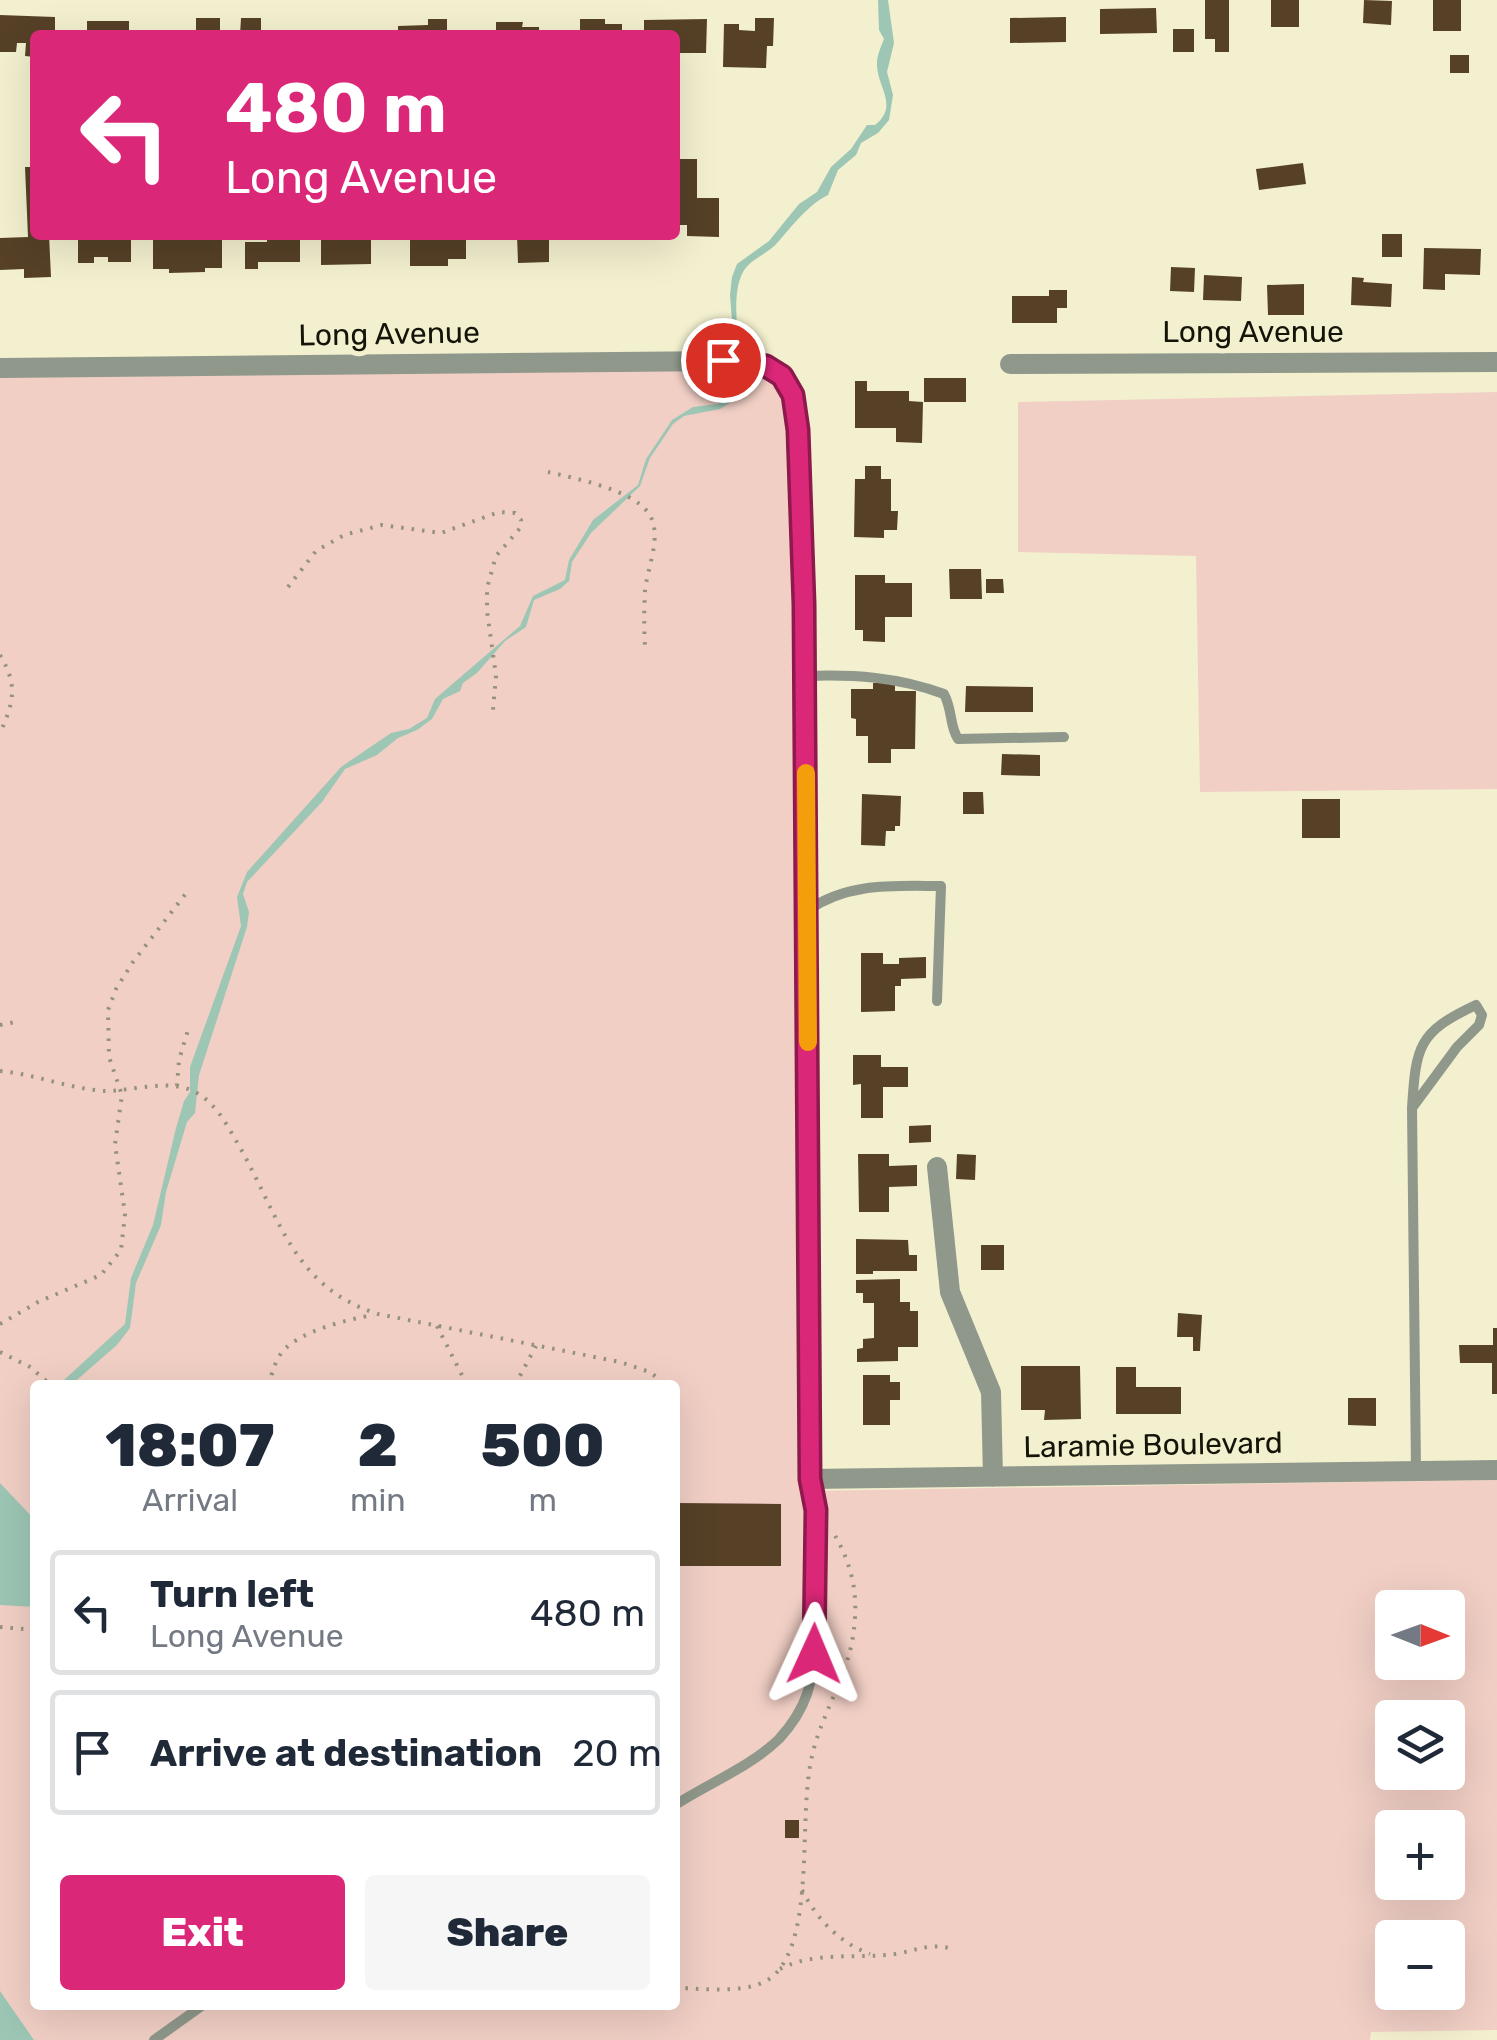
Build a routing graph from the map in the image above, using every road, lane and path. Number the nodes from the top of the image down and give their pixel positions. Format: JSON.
{"nodes":[{"id":1,"x":1497,"y":362,"type":"edge"},
{"id":2,"x":1010,"y":364,"type":"dead end"},
{"id":3,"x":0,"y":368,"type":"edge"},
{"id":4,"x":548,"y":472,"type":"dead end"},
{"id":5,"x":288,"y":587,"type":"dead end"},
{"id":6,"x":645,"y":647,"type":"dead end"},
{"id":7,"x":0,"y":654,"type":"edge"},
{"id":8,"x":805,"y":676,"type":"junction"},
{"id":9,"x":493,"y":710,"type":"dead end"},
{"id":10,"x":0,"y":733,"type":"edge"},
{"id":11,"x":1064,"y":737,"type":"dead end"},
{"id":12,"x":187,"y":892,"type":"dead end"},
{"id":13,"x":807,"y":911,"type":"junction"},
{"id":14,"x":938,"y":1001,"type":"dead end"},
{"id":15,"x":15,"y":1022,"type":"dead end"},
{"id":16,"x":0,"y":1025,"type":"edge"},
{"id":17,"x":188,"y":1030,"type":"dead end"},
{"id":18,"x":0,"y":1070,"type":"edge"},
{"id":19,"x":176,"y":1086,"type":"junction"},
{"id":20,"x":121,"y":1090,"type":"junction"},
{"id":21,"x":1412,"y":1108,"type":"junction"},
{"id":22,"x":937,"y":1167,"type":"dead end"},
{"id":23,"x":378,"y":1314,"type":"junction"},
{"id":24,"x":0,"y":1324,"type":"edge"},
{"id":25,"x":437,"y":1326,"type":"junction"},
{"id":26,"x":536,"y":1346,"type":"junction"},
{"id":27,"x":0,"y":1352,"type":"edge"},
{"id":28,"x":45,"y":1380,"type":"edge"},
{"id":29,"x":270,"y":1380,"type":"edge"},
{"id":30,"x":464,"y":1380,"type":"edge"},
{"id":31,"x":518,"y":1380,"type":"edge"},
{"id":32,"x":662,"y":1380,"type":"edge"},
{"id":33,"x":1497,"y":1470,"type":"edge"},
{"id":34,"x":1416,"y":1471,"type":"junction"},
{"id":35,"x":993,"y":1477,"type":"junction"},
{"id":36,"x":810,"y":1479,"type":"junction"},
{"id":37,"x":816,"y":1510,"type":"junction"},
{"id":38,"x":0,"y":1627,"type":"edge"},
{"id":39,"x":30,"y":1630,"type":"edge"},
{"id":40,"x":680,"y":1802,"type":"edge"},
{"id":41,"x":801,"y":1888,"type":"junction"},
{"id":42,"x":949,"y":1948,"type":"dead end"},
{"id":43,"x":874,"y":1956,"type":"junction"},
{"id":44,"x":780,"y":1969,"type":"junction"},
{"id":45,"x":680,"y":1988,"type":"edge"},
{"id":46,"x":196,"y":2010,"type":"edge"},
{"id":47,"x":154,"y":2040,"type":"edge"}],
"edges":[{"from":1,"to":2,"type":"street","name":"Long Avenue"},
{"from":3,"to":8,"type":"street","name":"Long Avenue"},
{"from":4,"to":6,"type":"path"},
{"from":5,"to":9,"type":"path"},
{"from":7,"to":10,"type":"path"},
{"from":8,"to":11,"type":"lane"},
{"from":8,"to":13,"type":"street"},
{"from":12,"to":20,"type":"path"},
{"from":13,"to":14,"type":"lane"},
{"from":13,"to":36,"type":"street"},
{"from":15,"to":16,"type":"path"},
{"from":17,"to":19,"type":"path"},
{"from":18,"to":20,"type":"path"},
{"from":19,"to":20,"type":"path"},
{"from":19,"to":23,"type":"path"},
{"from":20,"to":24,"type":"path"},
{"from":21,"to":21,"type":"lane"},
{"from":21,"to":34,"type":"lane"},
{"from":22,"to":35,"type":"street"},
{"from":23,"to":25,"type":"path"},
{"from":23,"to":29,"type":"path"},
{"from":25,"to":26,"type":"path"},
{"from":25,"to":30,"type":"path"},
{"from":26,"to":31,"type":"path"},
{"from":26,"to":32,"type":"path"},
{"from":27,"to":28,"type":"path"},
{"from":33,"to":34,"type":"street","name":"Laramie Boulevard"},
{"from":34,"to":35,"type":"street","name":"Laramie Boulevard"},
{"from":35,"to":36,"type":"street","name":"Laramie Boulevard"},
{"from":36,"to":37,"type":"lane"},
{"from":37,"to":40,"type":"lane"},
{"from":37,"to":41,"type":"path"},
{"from":38,"to":39,"type":"path"},
{"from":41,"to":43,"type":"path"},
{"from":41,"to":44,"type":"path"},
{"from":42,"to":43,"type":"path"},
{"from":43,"to":44,"type":"path"},
{"from":44,"to":45,"type":"path"},
{"from":46,"to":47,"type":"lane"}]}
